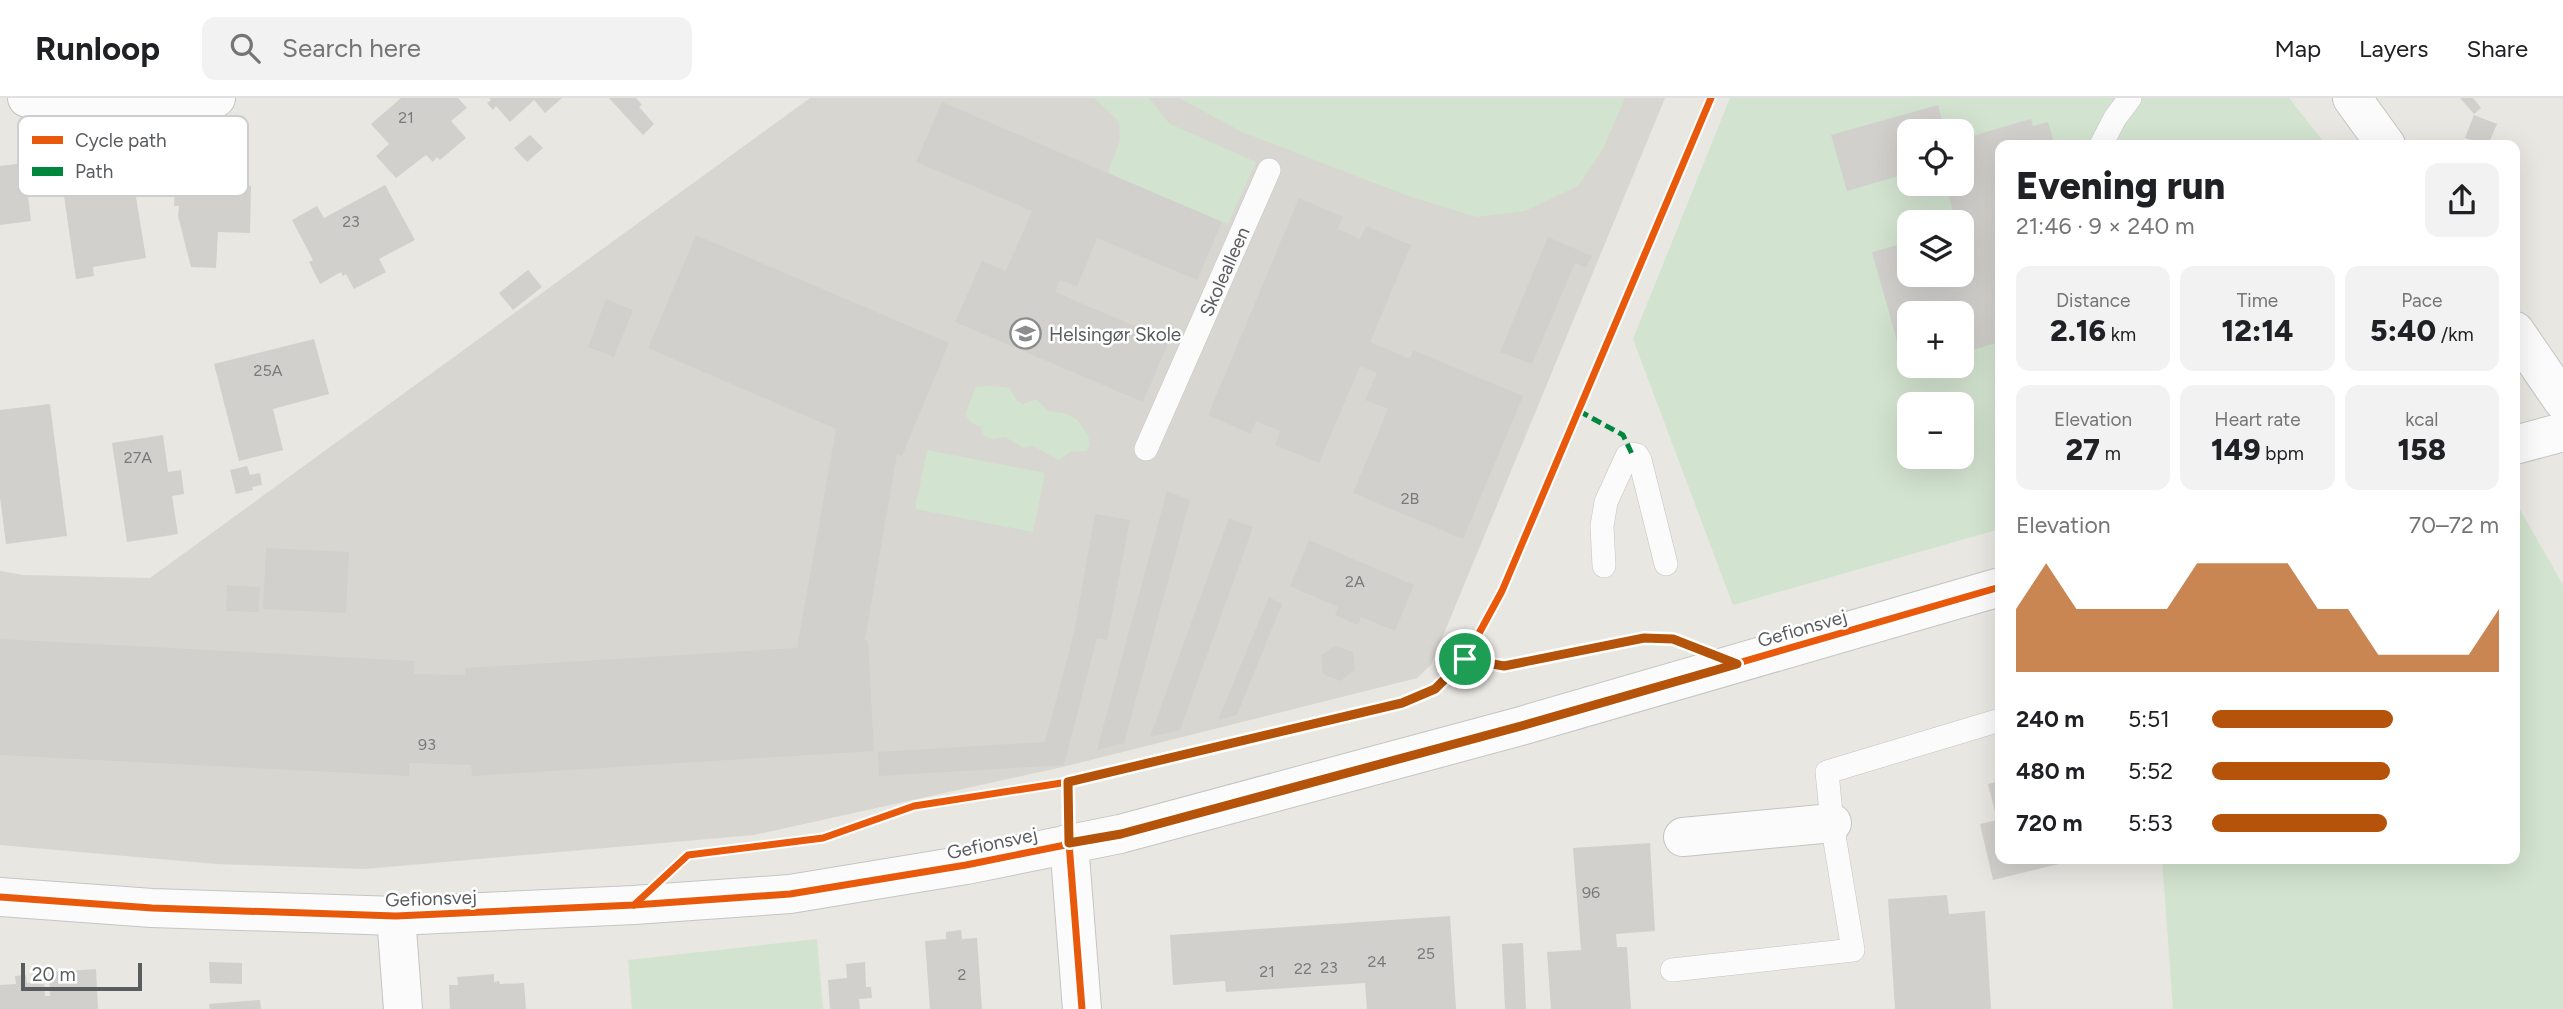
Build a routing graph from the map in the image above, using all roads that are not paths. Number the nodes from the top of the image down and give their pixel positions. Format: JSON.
{"nodes":[{"id":1,"x":27,"y":98,"type":"edge"},
{"id":2,"x":216,"y":98,"type":"edge"},
{"id":3,"x":2130,"y":98,"type":"edge"},
{"id":4,"x":2352,"y":98,"type":"edge"},
{"id":5,"x":2104,"y":140,"type":"edge"},
{"id":6,"x":2382,"y":140,"type":"edge"},
{"id":7,"x":1269,"y":170,"type":"dead end"},
{"id":8,"x":2520,"y":338,"type":"edge"},
{"id":9,"x":2563,"y":401,"type":"edge"},
{"id":10,"x":2563,"y":432,"type":"edge"},
{"id":11,"x":2520,"y":444,"type":"edge"},
{"id":12,"x":1146,"y":449,"type":"dead end"},
{"id":13,"x":1666,"y":564,"type":"dead end"},
{"id":14,"x":1604,"y":566,"type":"dead end"},
{"id":15,"x":1995,"y":588,"type":"edge"},
{"id":16,"x":1995,"y":722,"type":"edge"},
{"id":17,"x":1832,"y":823,"type":"junction"},
{"id":18,"x":1683,"y":837,"type":"dead end"},
{"id":19,"x":1069,"y":843,"type":"junction"},
{"id":20,"x":0,"y":897,"type":"edge"},
{"id":21,"x":396,"y":916,"type":"junction"},
{"id":22,"x":1672,"y":970,"type":"dead end"},
{"id":23,"x":403,"y":1009,"type":"edge"},
{"id":24,"x":1082,"y":1009,"type":"edge"}],
"edges":[{"from":1,"to":2,"type":"main road"},
{"from":3,"to":5,"type":"lane"},
{"from":4,"to":6,"type":"main road"},
{"from":7,"to":12,"type":"lane","name":"Skolealleen"},
{"from":8,"to":9,"type":"main road"},
{"from":10,"to":11,"type":"main road"},
{"from":13,"to":14,"type":"lane"},
{"from":15,"to":19,"type":"main road","name":"Gefionsvej"},
{"from":16,"to":17,"type":"lane"},
{"from":17,"to":18,"type":"main road"},
{"from":17,"to":22,"type":"lane"},
{"from":19,"to":21,"type":"main road","name":"Gefionsvej"},
{"from":19,"to":24,"type":"main road"},
{"from":20,"to":21,"type":"main road","name":"Gefionsvej"},
{"from":21,"to":23,"type":"main road"}]}
